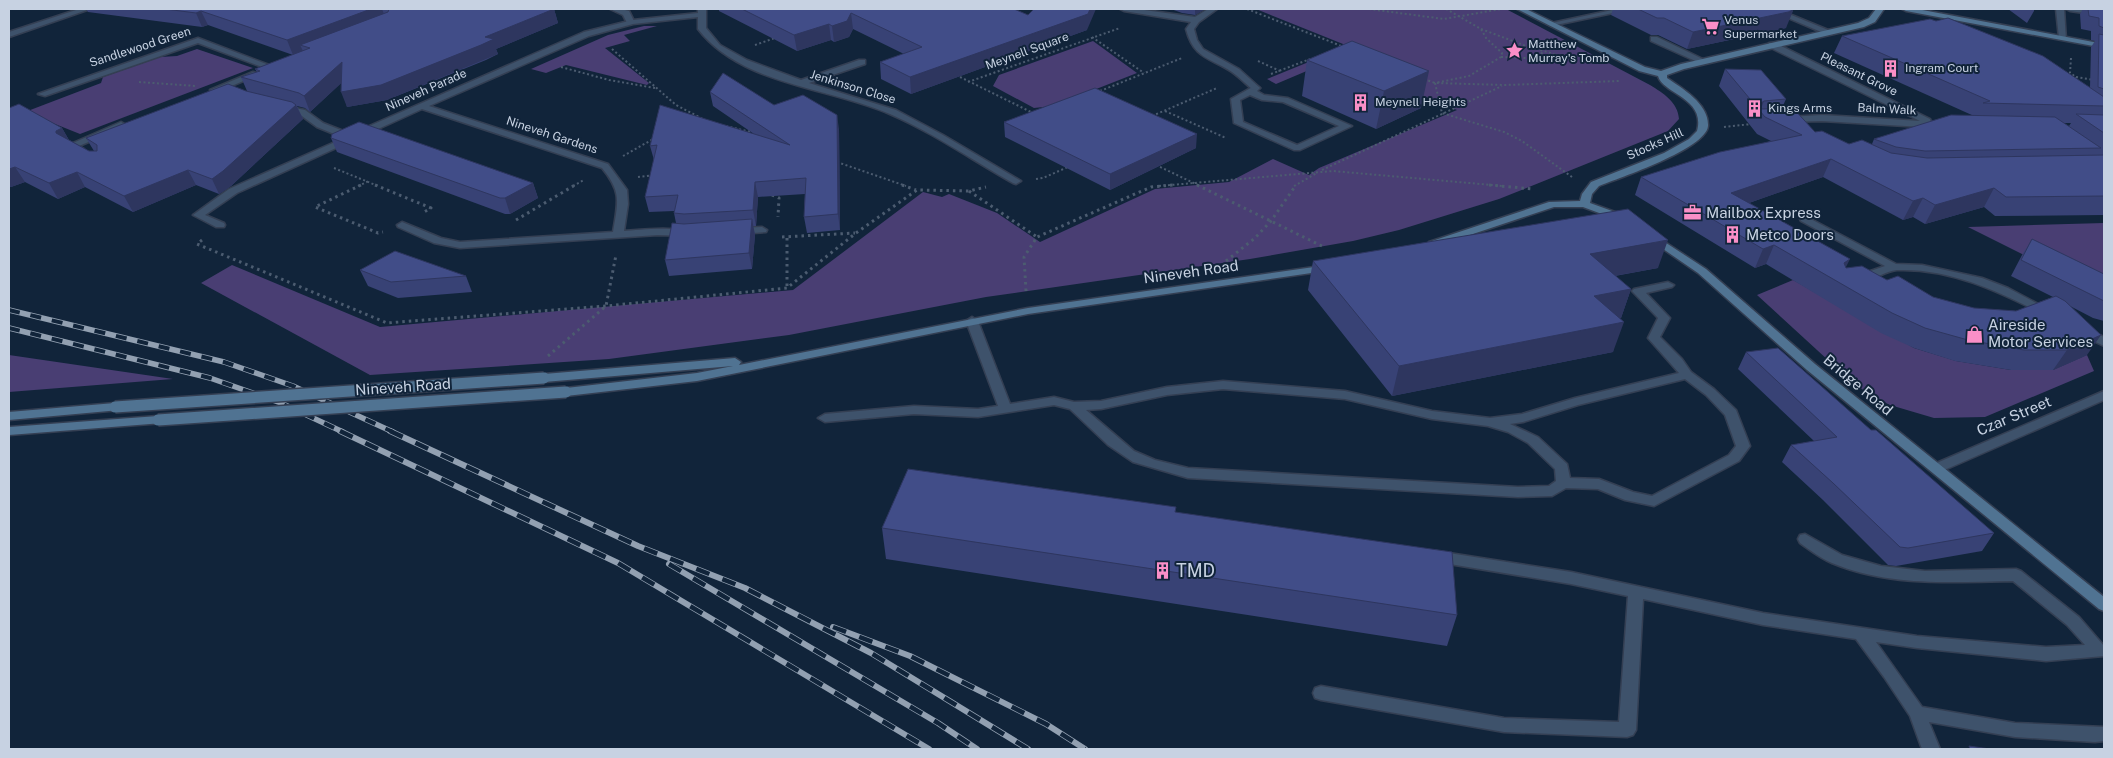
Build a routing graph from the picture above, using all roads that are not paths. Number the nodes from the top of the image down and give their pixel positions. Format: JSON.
{"nodes":[{"id":1,"x":86,"y":9,"type":"edge"},
{"id":2,"x":614,"y":9,"type":"edge"},
{"id":3,"x":1124,"y":9,"type":"edge"},
{"id":4,"x":1213,"y":9,"type":"edge"},
{"id":5,"x":1521,"y":9,"type":"edge"},
{"id":6,"x":1628,"y":9,"type":"edge"},
{"id":7,"x":1771,"y":9,"type":"edge"},
{"id":8,"x":1880,"y":9,"type":"edge"},
{"id":9,"x":1906,"y":9,"type":"edge"},
{"id":10,"x":2060,"y":9,"type":"edge"},
{"id":11,"x":2070,"y":9,"type":"edge"},
{"id":12,"x":700,"y":12,"type":"edge"},
{"id":13,"x":2104,"y":14,"type":"edge"},
{"id":14,"x":1196,"y":20,"type":"junction"},
{"id":15,"x":630,"y":21,"type":"junction"},
{"id":16,"x":1552,"y":24,"type":"junction"},
{"id":17,"x":1829,"y":32,"type":"junction"},
{"id":18,"x":9,"y":36,"type":"edge"},
{"id":19,"x":2063,"y":38,"type":"junction"},
{"id":20,"x":1654,"y":40,"type":"dead end"},
{"id":21,"x":1772,"y":45,"type":"junction"},
{"id":22,"x":2104,"y":46,"type":"edge"},
{"id":23,"x":862,"y":62,"type":"dead end"},
{"id":24,"x":1705,"y":62,"type":"junction"},
{"id":25,"x":282,"y":64,"type":"edge"},
{"id":26,"x":273,"y":68,"type":"junction"},
{"id":27,"x":1662,"y":74,"type":"junction"},
{"id":28,"x":799,"y":84,"type":"junction"},
{"id":29,"x":1251,"y":85,"type":"junction"},
{"id":30,"x":222,"y":88,"type":"junction"},
{"id":31,"x":42,"y":94,"type":"dead end"},
{"id":32,"x":203,"y":94,"type":"edge"},
{"id":33,"x":239,"y":94,"type":"edge"},
{"id":34,"x":274,"y":105,"type":"edge"},
{"id":35,"x":420,"y":106,"type":"junction"},
{"id":36,"x":125,"y":123,"type":"edge"},
{"id":37,"x":1758,"y":123,"type":"edge"},
{"id":38,"x":1934,"y":124,"type":"junction"},
{"id":39,"x":1953,"y":125,"type":"edge"},
{"id":40,"x":350,"y":137,"type":"junction"},
{"id":41,"x":93,"y":158,"type":"edge"},
{"id":42,"x":1016,"y":181,"type":"dead end"},
{"id":43,"x":1584,"y":204,"type":"junction"},
{"id":44,"x":1806,"y":219,"type":"dead end"},
{"id":45,"x":220,"y":225,"type":"dead end"},
{"id":46,"x":402,"y":225,"type":"road end"},
{"id":47,"x":762,"y":230,"type":"road end"},
{"id":48,"x":726,"y":232,"type":"edge"},
{"id":49,"x":618,"y":234,"type":"junction"},
{"id":50,"x":698,"y":234,"type":"edge"},
{"id":51,"x":1421,"y":248,"type":"edge"},
{"id":52,"x":1338,"y":266,"type":"edge"},
{"id":53,"x":1894,"y":267,"type":"junction"},
{"id":54,"x":1849,"y":282,"type":"edge"},
{"id":55,"x":1668,"y":285,"type":"dead end"},
{"id":56,"x":2056,"y":317,"type":"edge"},
{"id":57,"x":972,"y":321,"type":"junction"},
{"id":58,"x":2072,"y":325,"type":"edge"},
{"id":59,"x":2104,"y":342,"type":"edge"},
{"id":60,"x":798,"y":357,"type":"junction"},
{"id":61,"x":1687,"y":375,"type":"junction"},
{"id":62,"x":2104,"y":395,"type":"edge"},
{"id":63,"x":1074,"y":406,"type":"junction"},
{"id":64,"x":1006,"y":409,"type":"junction"},
{"id":65,"x":9,"y":416,"type":"edge"},
{"id":66,"x":824,"y":418,"type":"dead end"},
{"id":67,"x":1488,"y":422,"type":"junction"},
{"id":68,"x":9,"y":431,"type":"edge"},
{"id":69,"x":1937,"y":468,"type":"junction"},
{"id":70,"x":1563,"y":483,"type":"junction"},
{"id":71,"x":1805,"y":539,"type":"dead end"},
{"id":72,"x":1418,"y":554,"type":"edge"},
{"id":73,"x":1636,"y":592,"type":"junction"},
{"id":74,"x":2104,"y":605,"type":"edge"},
{"id":75,"x":1860,"y":633,"type":"junction"},
{"id":76,"x":1321,"y":692,"type":"dead end"},
{"id":77,"x":1917,"y":713,"type":"junction"},
{"id":78,"x":2104,"y":734,"type":"edge"},
{"id":79,"x":1931,"y":749,"type":"edge"}],
"edges":[{"from":1,"to":18,"type":"street"},
{"from":2,"to":15,"type":"street"},
{"from":3,"to":14,"type":"street"},
{"from":4,"to":14,"type":"street"},
{"from":5,"to":16,"type":"street"},
{"from":6,"to":16,"type":"street"},
{"from":7,"to":17,"type":"street"},
{"from":8,"to":17,"type":"street"},
{"from":9,"to":19,"type":"street"},
{"from":10,"to":19,"type":"street"},
{"from":11,"to":13,"type":"street"},
{"from":12,"to":15,"type":"street","name":"Nineveh Parade"},
{"from":12,"to":28,"type":"street","name":"Jenkinson Close"},
{"from":14,"to":29,"type":"street"},
{"from":15,"to":35,"type":"street","name":"Nineveh Parade"},
{"from":16,"to":27,"type":"street"},
{"from":17,"to":21,"type":"street"},
{"from":19,"to":22,"type":"street"},
{"from":20,"to":24,"type":"street"},
{"from":21,"to":24,"type":"street"},
{"from":21,"to":38,"type":"street","name":"Pleasant Grove"},
{"from":23,"to":28,"type":"street"},
{"from":24,"to":27,"type":"street"},
{"from":25,"to":26,"type":"street"},
{"from":26,"to":30,"type":"street"},
{"from":26,"to":31,"type":"street","name":"Sandlewood Green"},
{"from":27,"to":43,"type":"street","name":"Stocks Hill"},
{"from":28,"to":42,"type":"street","name":"Jenkinson Close"},
{"from":29,"to":29,"type":"street"},
{"from":30,"to":32,"type":"street"},
{"from":30,"to":33,"type":"street"},
{"from":34,"to":40,"type":"street"},
{"from":35,"to":40,"type":"street","name":"Nineveh Parade"},
{"from":35,"to":49,"type":"street","name":"Nineveh Gardens"},
{"from":36,"to":41,"type":"street"},
{"from":37,"to":38,"type":"street","name":"Balm Walk"},
{"from":38,"to":39,"type":"street","name":"Balm Walk"},
{"from":40,"to":45,"type":"street","name":"Nineveh Parade"},
{"from":43,"to":51,"type":"street"},
{"from":43,"to":69,"type":"street","name":"Bridge Road"},
{"from":44,"to":53,"type":"street"},
{"from":46,"to":49,"type":"street"},
{"from":47,"to":48,"type":"street"},
{"from":49,"to":50,"type":"street"},
{"from":52,"to":57,"type":"street","name":"Nineveh Road"},
{"from":53,"to":54,"type":"street"},
{"from":53,"to":56,"type":"street"},
{"from":55,"to":61,"type":"street"},
{"from":57,"to":60,"type":"street","name":"Nineveh Road"},
{"from":57,"to":64,"type":"street"},
{"from":58,"to":59,"type":"street"},
{"from":60,"to":65,"type":"street","name":"Nineveh Road","bridge":true},
{"from":60,"to":68,"type":"street","name":"Nineveh Road","bridge":true},
{"from":61,"to":67,"type":"street"},
{"from":61,"to":70,"type":"street"},
{"from":62,"to":69,"type":"street","name":"Czar Street"},
{"from":63,"to":64,"type":"street"},
{"from":63,"to":67,"type":"street"},
{"from":63,"to":70,"type":"street"},
{"from":64,"to":66,"type":"street"},
{"from":67,"to":70,"type":"street"},
{"from":69,"to":74,"type":"street","name":"Bridge Road"},
{"from":71,"to":75,"type":"street"},
{"from":72,"to":73,"type":"street"},
{"from":73,"to":75,"type":"street"},
{"from":73,"to":76,"type":"street"},
{"from":75,"to":77,"type":"street"},
{"from":77,"to":78,"type":"street"},
{"from":77,"to":79,"type":"street"}]}
